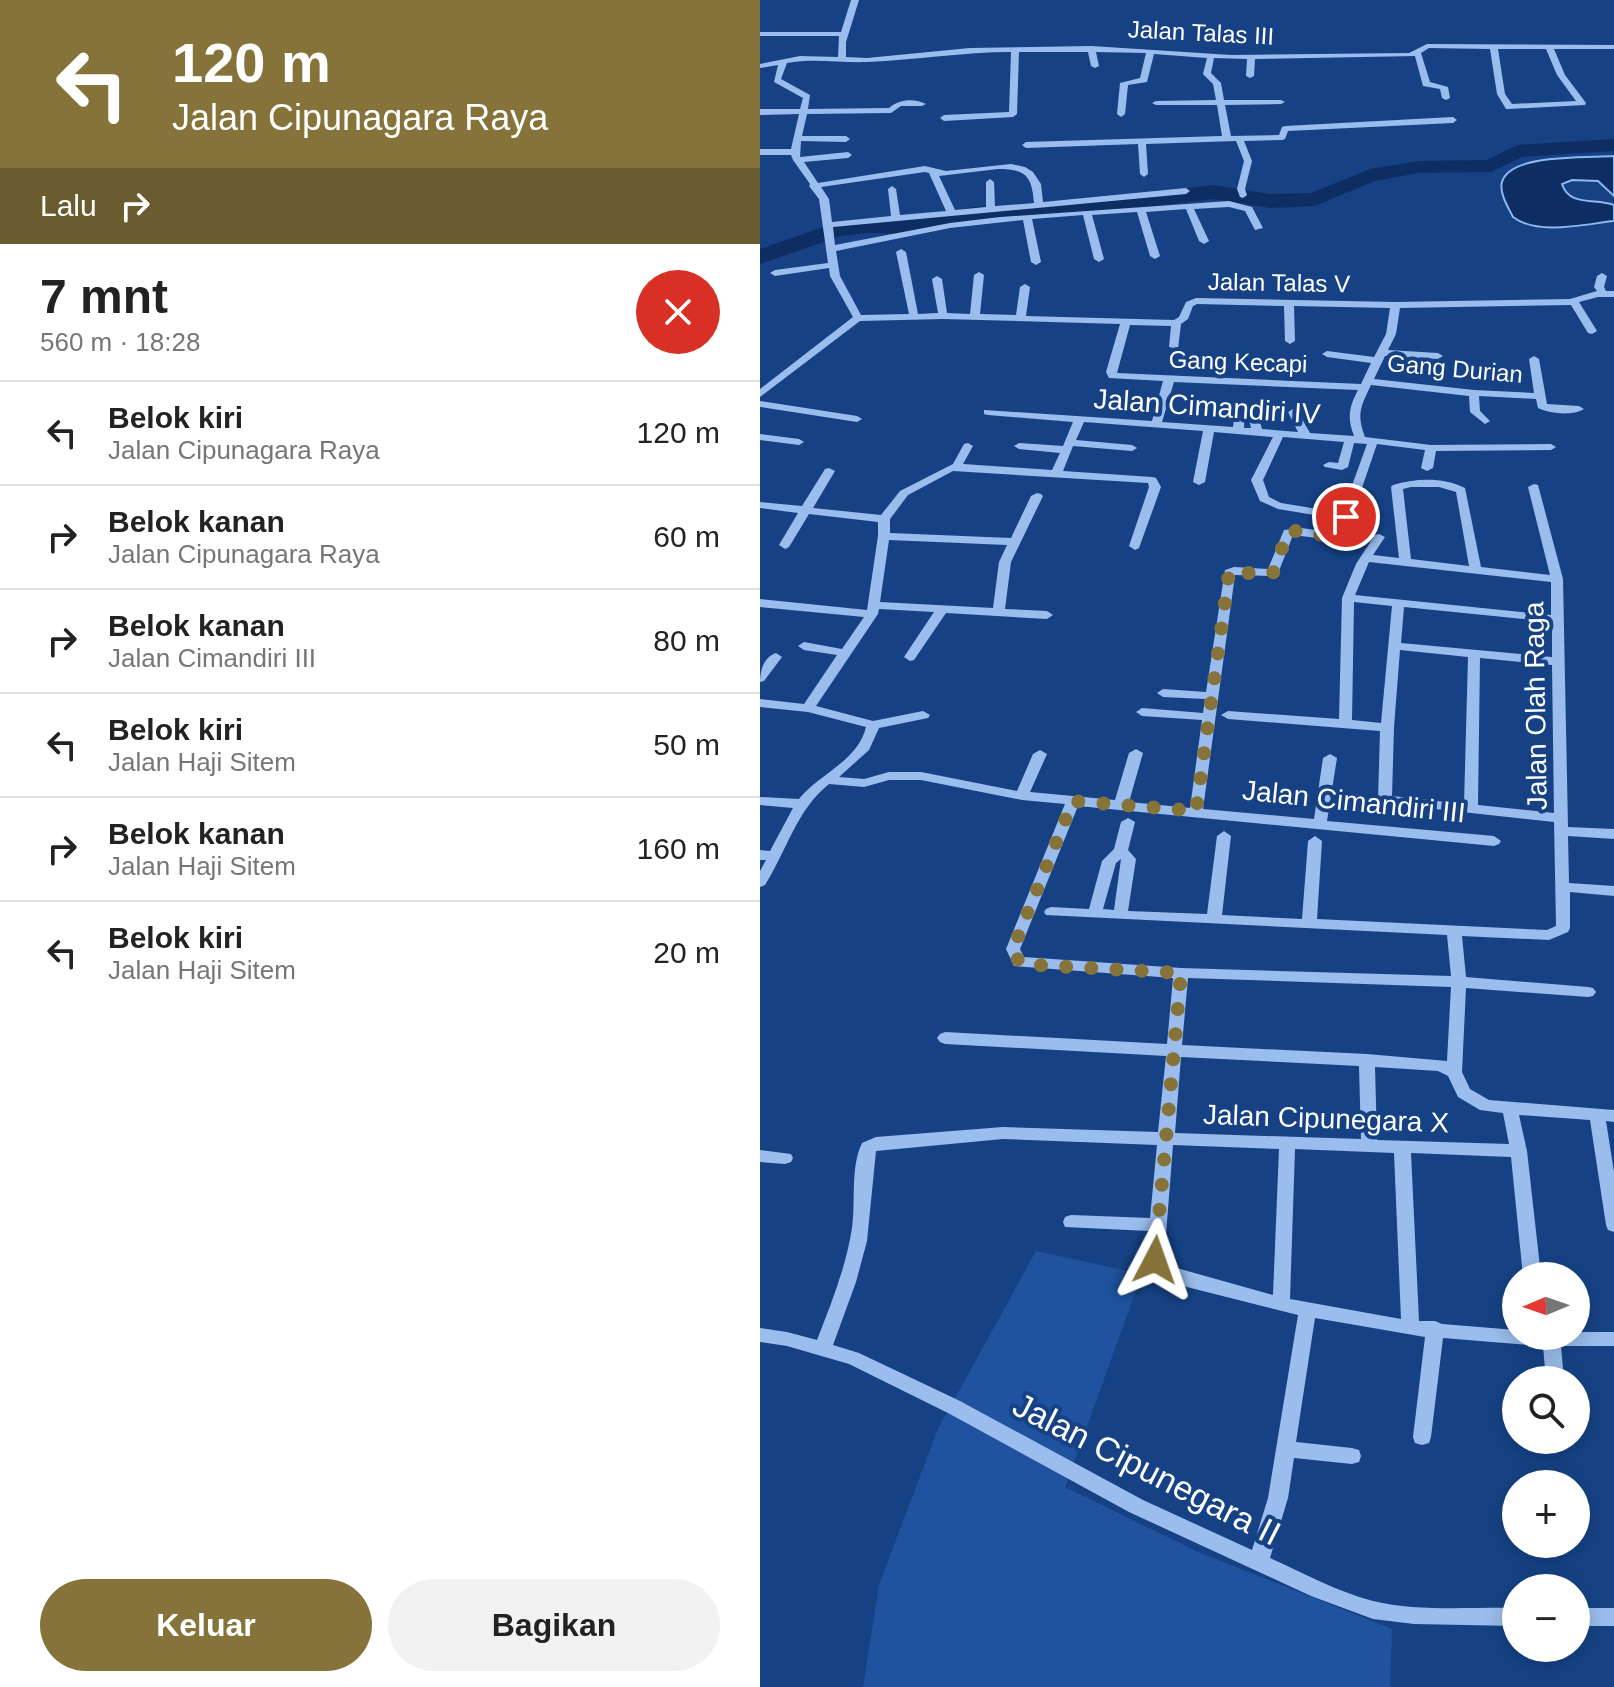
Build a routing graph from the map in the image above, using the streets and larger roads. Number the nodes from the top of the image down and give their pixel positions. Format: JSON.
{"nodes":[{"id":1,"x":855,"y":0,"type":"edge"},
{"id":2,"x":760,"y":34,"type":"edge"},
{"id":3,"x":842,"y":34,"type":"junction"},
{"id":4,"x":1614,"y":47,"type":"edge"},
{"id":5,"x":1091,"y":48,"type":"junction"},
{"id":6,"x":1494,"y":48,"type":"junction"},
{"id":7,"x":1550,"y":49,"type":"junction"},
{"id":8,"x":1015,"y":50,"type":"junction"},
{"id":9,"x":1151,"y":51,"type":"junction"},
{"id":10,"x":1418,"y":54,"type":"junction"},
{"id":11,"x":915,"y":55,"type":"junction"},
{"id":12,"x":1211,"y":56,"type":"junction"},
{"id":13,"x":1251,"y":57,"type":"junction"},
{"id":14,"x":842,"y":60,"type":"junction"},
{"id":15,"x":783,"y":62,"type":"junction"},
{"id":16,"x":760,"y":66,"type":"edge"},
{"id":17,"x":1095,"y":66,"type":"dead end"},
{"id":18,"x":910,"y":70,"type":"dead end"},
{"id":19,"x":1250,"y":76,"type":"dead end"},
{"id":20,"x":1446,"y":98,"type":"dead end"},
{"id":21,"x":1220,"y":102,"type":"junction"},
{"id":22,"x":1281,"y":102,"type":"dead end"},
{"id":23,"x":1156,"y":103,"type":"dead end"},
{"id":24,"x":922,"y":104,"type":"dead end"},
{"id":25,"x":804,"y":111,"type":"junction"},
{"id":26,"x":760,"y":112,"type":"edge"},
{"id":27,"x":1121,"y":114,"type":"dead end"},
{"id":28,"x":944,"y":118,"type":"dead end"},
{"id":29,"x":1453,"y":120,"type":"dead end"},
{"id":30,"x":797,"y":138,"type":"junction"},
{"id":31,"x":846,"y":139,"type":"dead end"},
{"id":32,"x":1227,"y":139,"type":"junction"},
{"id":33,"x":1239,"y":139,"type":"junction"},
{"id":34,"x":1142,"y":142,"type":"junction"},
{"id":35,"x":1026,"y":145,"type":"dead end"},
{"id":36,"x":760,"y":152,"type":"edge"},
{"id":37,"x":848,"y":155,"type":"dead end"},
{"id":38,"x":796,"y":156,"type":"junction"},
{"id":39,"x":933,"y":173,"type":"junction"},
{"id":40,"x":1144,"y":174,"type":"dead end"},
{"id":41,"x":990,"y":182,"type":"dead end"},
{"id":42,"x":813,"y":186,"type":"junction"},
{"id":43,"x":892,"y":189,"type":"dead end"},
{"id":44,"x":1186,"y":191,"type":"dead end"},
{"id":45,"x":1243,"y":195,"type":"dead end"},
{"id":46,"x":1039,"y":205,"type":"junction"},
{"id":47,"x":1189,"y":207,"type":"junction"},
{"id":48,"x":991,"y":208,"type":"junction"},
{"id":49,"x":1141,"y":210,"type":"junction"},
{"id":50,"x":952,"y":213,"type":"junction"},
{"id":51,"x":1087,"y":213,"type":"junction"},
{"id":52,"x":1027,"y":217,"type":"junction"},
{"id":53,"x":939,"y":219,"type":"junction"},
{"id":54,"x":896,"y":220,"type":"junction"},
{"id":55,"x":1258,"y":228,"type":"dead end"},
{"id":56,"x":828,"y":236,"type":"junction"},
{"id":57,"x":1204,"y":241,"type":"dead end"},
{"id":58,"x":901,"y":252,"type":"dead end"},
{"id":59,"x":1155,"y":256,"type":"dead end"},
{"id":60,"x":1099,"y":259,"type":"dead end"},
{"id":61,"x":1036,"y":262,"type":"dead end"},
{"id":62,"x":832,"y":265,"type":"junction"},
{"id":63,"x":775,"y":273,"type":"dead end"},
{"id":64,"x":979,"y":275,"type":"dead end"},
{"id":65,"x":1602,"y":276,"type":"dead end"},
{"id":66,"x":937,"y":279,"type":"dead end"},
{"id":67,"x":1025,"y":287,"type":"dead end"},
{"id":68,"x":1608,"y":294,"type":"edge"},
{"id":69,"x":1574,"y":302,"type":"junction"},
{"id":70,"x":1289,"y":305,"type":"junction"},
{"id":71,"x":1395,"y":305,"type":"junction"},
{"id":72,"x":914,"y":316,"type":"junction"},
{"id":73,"x":943,"y":316,"type":"junction"},
{"id":74,"x":975,"y":317,"type":"junction"},
{"id":75,"x":858,"y":318,"type":"junction"},
{"id":76,"x":1021,"y":318,"type":"junction"},
{"id":77,"x":1126,"y":322,"type":"junction"},
{"id":78,"x":1176,"y":323,"type":"junction"},
{"id":79,"x":1592,"y":331,"type":"dead end"},
{"id":80,"x":1290,"y":341,"type":"dead end"},
{"id":81,"x":1174,"y":347,"type":"dead end"},
{"id":82,"x":1327,"y":354,"type":"dead end"},
{"id":83,"x":1438,"y":356,"type":"dead end"},
{"id":84,"x":1380,"y":357,"type":"junction"},
{"id":85,"x":1534,"y":359,"type":"dead end"},
{"id":86,"x":1169,"y":380,"type":"junction"},
{"id":87,"x":1364,"y":384,"type":"junction"},
{"id":88,"x":1474,"y":393,"type":"junction"},
{"id":89,"x":760,"y":394,"type":"edge"},
{"id":90,"x":1540,"y":396,"type":"junction"},
{"id":91,"x":760,"y":404,"type":"edge"},
{"id":92,"x":1579,"y":409,"type":"dead end"},
{"id":93,"x":988,"y":412,"type":"dead end"},
{"id":94,"x":1293,"y":412,"type":"dead end"},
{"id":95,"x":857,"y":419,"type":"dead end"},
{"id":96,"x":1080,"y":419,"type":"junction"},
{"id":97,"x":1485,"y":421,"type":"dead end"},
{"id":98,"x":1156,"y":424,"type":"junction"},
{"id":99,"x":1209,"y":429,"type":"junction"},
{"id":100,"x":1238,"y":431,"type":"junction"},
{"id":101,"x":1257,"y":433,"type":"junction"},
{"id":102,"x":1279,"y":435,"type":"junction"},
{"id":103,"x":1306,"y":436,"type":"junction"},
{"id":104,"x":760,"y":437,"type":"edge"},
{"id":105,"x":1362,"y":440,"type":"junction"},
{"id":106,"x":799,"y":442,"type":"dead end"},
{"id":107,"x":968,"y":446,"type":"dead end"},
{"id":108,"x":1019,"y":446,"type":"dead end"},
{"id":109,"x":1069,"y":446,"type":"junction"},
{"id":110,"x":1551,"y":447,"type":"dead end"},
{"id":111,"x":1132,"y":448,"type":"dead end"},
{"id":112,"x":1431,"y":448,"type":"junction"},
{"id":113,"x":1329,"y":465,"type":"dead end"},
{"id":114,"x":956,"y":468,"type":"junction"},
{"id":115,"x":1427,"y":468,"type":"dead end"},
{"id":116,"x":829,"y":471,"type":"dead end"},
{"id":117,"x":1056,"y":474,"type":"junction"},
{"id":118,"x":1199,"y":482,"type":"dead end"},
{"id":119,"x":1534,"y":487,"type":"dead end"},
{"id":120,"x":1037,"y":496,"type":"dead end"},
{"id":121,"x":760,"y":505,"type":"edge"},
{"id":122,"x":806,"y":510,"type":"junction"},
{"id":123,"x":1346,"y":517,"type":"junction"},
{"id":124,"x":884,"y":519,"type":"junction"},
{"id":125,"x":884,"y":536,"type":"junction"},
{"id":126,"x":1379,"y":537,"type":"dead end"},
{"id":127,"x":1014,"y":542,"type":"junction"},
{"id":128,"x":785,"y":545,"type":"dead end"},
{"id":129,"x":1135,"y":546,"type":"dead end"},
{"id":130,"x":1366,"y":558,"type":"junction"},
{"id":131,"x":1405,"y":562,"type":"junction"},
{"id":132,"x":1476,"y":570,"type":"junction"},
{"id":133,"x":1557,"y":579,"type":"junction"},
{"id":134,"x":1348,"y":598,"type":"junction"},
{"id":135,"x":760,"y":603,"type":"edge"},
{"id":136,"x":1398,"y":604,"type":"junction"},
{"id":137,"x":874,"y":610,"type":"junction"},
{"id":138,"x":942,"y":610,"type":"junction"},
{"id":139,"x":998,"y":613,"type":"junction"},
{"id":140,"x":1047,"y":615,"type":"dead end"},
{"id":141,"x":1559,"y":619,"type":"junction"},
{"id":142,"x":804,"y":646,"type":"dead end"},
{"id":143,"x":1395,"y":646,"type":"junction"},
{"id":144,"x":845,"y":653,"type":"junction"},
{"id":145,"x":1474,"y":654,"type":"junction"},
{"id":146,"x":776,"y":657,"type":"dead end"},
{"id":147,"x":910,"y":657,"type":"dead end"},
{"id":148,"x":1560,"y":662,"type":"junction"},
{"id":149,"x":760,"y":678,"type":"edge"},
{"id":150,"x":1163,"y":693,"type":"dead end"},
{"id":151,"x":1212,"y":696,"type":"junction"},
{"id":152,"x":760,"y":703,"type":"edge"},
{"id":153,"x":808,"y":708,"type":"junction"},
{"id":154,"x":1142,"y":712,"type":"dead end"},
{"id":155,"x":923,"y":715,"type":"dead end"},
{"id":156,"x":1228,"y":715,"type":"dead end"},
{"id":157,"x":1209,"y":717,"type":"junction"},
{"id":158,"x":1345,"y":724,"type":"junction"},
{"id":159,"x":873,"y":725,"type":"junction"},
{"id":160,"x":1387,"y":727,"type":"junction"},
{"id":161,"x":1136,"y":753,"type":"dead end"},
{"id":162,"x":1040,"y":754,"type":"dead end"},
{"id":163,"x":1330,"y":758,"type":"dead end"},
{"id":164,"x":829,"y":780,"type":"junction"},
{"id":165,"x":1022,"y":796,"type":"junction"},
{"id":166,"x":760,"y":801,"type":"edge"},
{"id":167,"x":1073,"y":801,"type":"junction"},
{"id":168,"x":804,"y":804,"type":"junction"},
{"id":169,"x":1121,"y":804,"type":"junction"},
{"id":170,"x":1471,"y":809,"type":"junction"},
{"id":171,"x":1196,"y":811,"type":"junction"},
{"id":172,"x":1128,"y":822,"type":"dead end"},
{"id":173,"x":1320,"y":823,"type":"junction"},
{"id":174,"x":1562,"y":825,"type":"junction"},
{"id":175,"x":1614,"y":834,"type":"edge"},
{"id":176,"x":1224,"y":836,"type":"dead end"},
{"id":177,"x":1315,"y":841,"type":"dead end"},
{"id":178,"x":1494,"y":841,"type":"dead end"},
{"id":179,"x":1121,"y":851,"type":"junction"},
{"id":180,"x":760,"y":855,"type":"edge"},
{"id":181,"x":776,"y":856,"type":"junction"},
{"id":182,"x":760,"y":882,"type":"edge"},
{"id":183,"x":1561,"y":887,"type":"junction"},
{"id":184,"x":1614,"y":891,"type":"edge"},
{"id":185,"x":1051,"y":912,"type":"dead end"},
{"id":186,"x":1095,"y":914,"type":"junction"},
{"id":187,"x":1120,"y":915,"type":"junction"},
{"id":188,"x":1214,"y":919,"type":"junction"},
{"id":189,"x":1309,"y":923,"type":"junction"},
{"id":190,"x":1454,"y":931,"type":"junction"},
{"id":191,"x":1181,"y":973,"type":"junction"},
{"id":192,"x":1459,"y":982,"type":"junction"},
{"id":193,"x":1588,"y":992,"type":"dead end"},
{"id":194,"x":945,"y":1038,"type":"dead end"},
{"id":195,"x":1174,"y":1050,"type":"junction"},
{"id":196,"x":1367,"y":1060,"type":"junction"},
{"id":197,"x":1454,"y":1072,"type":"junction"},
{"id":198,"x":1510,"y":1109,"type":"junction"},
{"id":199,"x":1606,"y":1116,"type":"edge"},
{"id":200,"x":1164,"y":1139,"type":"junction"},
{"id":201,"x":1287,"y":1143,"type":"junction"},
{"id":202,"x":1369,"y":1145,"type":"junction"},
{"id":203,"x":1402,"y":1146,"type":"junction"},
{"id":204,"x":1519,"y":1151,"type":"junction"},
{"id":205,"x":760,"y":1156,"type":"edge"},
{"id":206,"x":785,"y":1158,"type":"dead end"},
{"id":207,"x":1071,"y":1222,"type":"dead end"},
{"id":208,"x":1158,"y":1225,"type":"junction"},
{"id":209,"x":1614,"y":1225,"type":"edge"},
{"id":210,"x":1531,"y":1262,"type":"edge"},
{"id":211,"x":1281,"y":1305,"type":"junction"},
{"id":212,"x":1307,"y":1311,"type":"junction"},
{"id":213,"x":1410,"y":1327,"type":"junction"},
{"id":214,"x":1435,"y":1328,"type":"junction"},
{"id":215,"x":760,"y":1335,"type":"edge"},
{"id":216,"x":1502,"y":1335,"type":"edge"},
{"id":217,"x":1590,"y":1339,"type":"edge"},
{"id":218,"x":1614,"y":1339,"type":"edge"},
{"id":219,"x":823,"y":1349,"type":"junction"},
{"id":220,"x":1422,"y":1437,"type":"dead end"},
{"id":221,"x":1286,"y":1449,"type":"junction"},
{"id":222,"x":1352,"y":1456,"type":"dead end"},
{"id":223,"x":1259,"y":1561,"type":"junction"},
{"id":224,"x":1502,"y":1617,"type":"edge"},
{"id":225,"x":1590,"y":1617,"type":"edge"},
{"id":226,"x":1614,"y":1617,"type":"edge"}],
"edges":[{"from":1,"to":3,"type":"street"},
{"from":2,"to":3,"type":"street"},
{"from":3,"to":14,"type":"street"},
{"from":4,"to":7,"type":"street","name":"Jalan Talas III"},
{"from":5,"to":8,"type":"street","name":"Jalan Talas III"},
{"from":5,"to":9,"type":"street","name":"Jalan Talas III"},
{"from":5,"to":17,"type":"street"},
{"from":6,"to":7,"type":"street","name":"Jalan Talas III"},
{"from":6,"to":7,"type":"street"},
{"from":6,"to":10,"type":"street","name":"Jalan Talas III"},
{"from":8,"to":11,"type":"street","name":"Jalan Talas III"},
{"from":8,"to":28,"type":"street"},
{"from":9,"to":12,"type":"street","name":"Jalan Talas III"},
{"from":9,"to":27,"type":"street"},
{"from":10,"to":13,"type":"street","name":"Jalan Talas III"},
{"from":10,"to":20,"type":"street"},
{"from":11,"to":14,"type":"street","name":"Jalan Talas III"},
{"from":11,"to":18,"type":"street"},
{"from":12,"to":13,"type":"street","name":"Jalan Talas III"},
{"from":12,"to":21,"type":"street"},
{"from":13,"to":19,"type":"street"},
{"from":14,"to":15,"type":"street","name":"Jalan Talas III"},
{"from":15,"to":16,"type":"street","name":"Jalan Talas III"},
{"from":15,"to":25,"type":"street"},
{"from":21,"to":22,"type":"street"},
{"from":21,"to":23,"type":"street"},
{"from":21,"to":32,"type":"street"},
{"from":24,"to":25,"type":"street"},
{"from":25,"to":26,"type":"street"},
{"from":25,"to":30,"type":"street"},
{"from":29,"to":33,"type":"street"},
{"from":30,"to":31,"type":"street"},
{"from":30,"to":38,"type":"street"},
{"from":32,"to":33,"type":"street"},
{"from":32,"to":34,"type":"street"},
{"from":33,"to":45,"type":"street"},
{"from":34,"to":35,"type":"street"},
{"from":34,"to":40,"type":"street"},
{"from":36,"to":38,"type":"street"},
{"from":37,"to":38,"type":"street"},
{"from":38,"to":42,"type":"street"},
{"from":39,"to":42,"type":"street"},
{"from":39,"to":46,"type":"street"},
{"from":39,"to":50,"type":"street"},
{"from":41,"to":48,"type":"street"},
{"from":42,"to":56,"type":"street"},
{"from":43,"to":54,"type":"street"},
{"from":44,"to":46,"type":"street"},
{"from":46,"to":48,"type":"street"},
{"from":47,"to":49,"type":"street"},
{"from":47,"to":55,"type":"street"},
{"from":47,"to":57,"type":"street"},
{"from":48,"to":50,"type":"street"},
{"from":49,"to":51,"type":"street"},
{"from":49,"to":59,"type":"street"},
{"from":50,"to":53,"type":"street"},
{"from":51,"to":52,"type":"street"},
{"from":51,"to":60,"type":"street"},
{"from":52,"to":53,"type":"street"},
{"from":52,"to":61,"type":"street"},
{"from":53,"to":54,"type":"street"},
{"from":53,"to":56,"type":"street"},
{"from":54,"to":56,"type":"street"},
{"from":56,"to":62,"type":"street"},
{"from":58,"to":72,"type":"street"},
{"from":62,"to":63,"type":"street"},
{"from":62,"to":75,"type":"street"},
{"from":64,"to":74,"type":"street"},
{"from":65,"to":68,"type":"street"},
{"from":66,"to":73,"type":"street"},
{"from":67,"to":76,"type":"street"},
{"from":68,"to":69,"type":"street","name":"Jalan Talas V"},
{"from":69,"to":71,"type":"street","name":"Jalan Talas V"},
{"from":69,"to":79,"type":"street"},
{"from":70,"to":71,"type":"street","name":"Jalan Talas V"},
{"from":70,"to":78,"type":"street","name":"Jalan Talas V"},
{"from":70,"to":80,"type":"street"},
{"from":71,"to":84,"type":"street"},
{"from":72,"to":73,"type":"street","name":"Jalan Talas V"},
{"from":72,"to":75,"type":"street","name":"Jalan Talas V"},
{"from":73,"to":74,"type":"street","name":"Jalan Talas V"},
{"from":74,"to":76,"type":"street","name":"Jalan Talas V"},
{"from":75,"to":89,"type":"street"},
{"from":76,"to":77,"type":"street","name":"Jalan Talas V"},
{"from":77,"to":78,"type":"street","name":"Jalan Talas V"},
{"from":77,"to":86,"type":"street","name":"Gang Kecapi"},
{"from":78,"to":81,"type":"street"},
{"from":82,"to":84,"type":"street"},
{"from":83,"to":84,"type":"street"},
{"from":84,"to":87,"type":"street"},
{"from":85,"to":90,"type":"street"},
{"from":86,"to":87,"type":"street","name":"Gang Kecapi"},
{"from":86,"to":98,"type":"street"},
{"from":87,"to":88,"type":"street","name":"Gang Durian"},
{"from":87,"to":105,"type":"street"},
{"from":88,"to":90,"type":"street","name":"Gang Durian"},
{"from":88,"to":97,"type":"street"},
{"from":90,"to":92,"type":"street"},
{"from":91,"to":95,"type":"street"},
{"from":93,"to":96,"type":"street"},
{"from":94,"to":103,"type":"street"},
{"from":96,"to":98,"type":"street","name":"Jalan Cimandiri IV"},
{"from":96,"to":109,"type":"street","name":"Jalan Cimandiri IV"},
{"from":98,"to":99,"type":"street","name":"Jalan Cimandiri IV"},
{"from":99,"to":100,"type":"street","name":"Jalan Cimandiri IV"},
{"from":99,"to":118,"type":"street"},
{"from":100,"to":101,"type":"street","name":"Jalan Cimandiri IV"},
{"from":100,"to":101,"type":"street"},
{"from":101,"to":102,"type":"street","name":"Jalan Cimandiri IV"},
{"from":102,"to":103,"type":"street","name":"Jalan Cimandiri IV"},
{"from":102,"to":123,"type":"street"},
{"from":103,"to":105,"type":"street","name":"Jalan Cimandiri IV"},
{"from":104,"to":106,"type":"street"},
{"from":105,"to":112,"type":"street","name":"Jalan Cimandiri IV"},
{"from":105,"to":113,"type":"street"},
{"from":105,"to":123,"type":"street"},
{"from":107,"to":114,"type":"street"},
{"from":108,"to":109,"type":"street"},
{"from":109,"to":111,"type":"street"},
{"from":109,"to":117,"type":"street","name":"Jalan Cimandiri IV"},
{"from":110,"to":112,"type":"street","name":"Jalan Cimandiri IV"},
{"from":112,"to":115,"type":"street"},
{"from":114,"to":117,"type":"street"},
{"from":114,"to":124,"type":"street"},
{"from":116,"to":122,"type":"street"},
{"from":117,"to":129,"type":"street"},
{"from":119,"to":133,"type":"street","name":"Jalan Olah Raga"},
{"from":120,"to":127,"type":"street"},
{"from":121,"to":122,"type":"street"},
{"from":122,"to":124,"type":"street"},
{"from":122,"to":128,"type":"street"},
{"from":123,"to":151,"type":"street"},
{"from":124,"to":125,"type":"street"},
{"from":125,"to":127,"type":"street"},
{"from":125,"to":137,"type":"street"},
{"from":126,"to":130,"type":"street"},
{"from":127,"to":139,"type":"street"},
{"from":130,"to":131,"type":"street"},
{"from":130,"to":134,"type":"street"},
{"from":131,"to":132,"type":"street"},
{"from":131,"to":132,"type":"street"},
{"from":132,"to":133,"type":"street"},
{"from":133,"to":141,"type":"street","name":"Jalan Olah Raga"},
{"from":134,"to":136,"type":"street"},
{"from":134,"to":158,"type":"street"},
{"from":135,"to":137,"type":"street"},
{"from":136,"to":141,"type":"street"},
{"from":136,"to":143,"type":"street"},
{"from":137,"to":138,"type":"street"},
{"from":137,"to":144,"type":"street"},
{"from":138,"to":139,"type":"street"},
{"from":138,"to":147,"type":"street"},
{"from":139,"to":140,"type":"street"},
{"from":141,"to":148,"type":"street","name":"Jalan Olah Raga"},
{"from":142,"to":144,"type":"street"},
{"from":143,"to":145,"type":"street"},
{"from":143,"to":160,"type":"street"},
{"from":144,"to":153,"type":"street"},
{"from":145,"to":148,"type":"street"},
{"from":145,"to":170,"type":"street"},
{"from":146,"to":149,"type":"street"},
{"from":148,"to":174,"type":"street","name":"Jalan Olah Raga"},
{"from":150,"to":151,"type":"street"},
{"from":151,"to":157,"type":"street"},
{"from":152,"to":153,"type":"street"},
{"from":153,"to":159,"type":"street"},
{"from":154,"to":157,"type":"street"},
{"from":155,"to":159,"type":"street"},
{"from":156,"to":158,"type":"street"},
{"from":157,"to":171,"type":"street"},
{"from":158,"to":160,"type":"street"},
{"from":159,"to":164,"type":"street"},
{"from":160,"to":170,"type":"street"},
{"from":161,"to":169,"type":"street"},
{"from":162,"to":165,"type":"street"},
{"from":163,"to":173,"type":"street"},
{"from":164,"to":165,"type":"street","name":"Jalan Cimandiri III"},
{"from":164,"to":168,"type":"street"},
{"from":165,"to":167,"type":"street","name":"Jalan Cimandiri III"},
{"from":166,"to":168,"type":"street"},
{"from":167,"to":169,"type":"street","name":"Jalan Cimandiri III"},
{"from":167,"to":191,"type":"street"},
{"from":168,"to":181,"type":"street"},
{"from":169,"to":171,"type":"street","name":"Jalan Cimandiri III"},
{"from":170,"to":174,"type":"street"},
{"from":171,"to":173,"type":"street","name":"Jalan Cimandiri III"},
{"from":172,"to":179,"type":"street"},
{"from":173,"to":178,"type":"street","name":"Jalan Cimandiri III"},
{"from":174,"to":175,"type":"street"},
{"from":174,"to":183,"type":"street","name":"Jalan Olah Raga"},
{"from":176,"to":188,"type":"street"},
{"from":177,"to":189,"type":"street"},
{"from":179,"to":186,"type":"street"},
{"from":179,"to":187,"type":"street"},
{"from":180,"to":181,"type":"street"},
{"from":181,"to":182,"type":"street"},
{"from":183,"to":184,"type":"street"},
{"from":183,"to":190,"type":"street","name":"Jalan Olah Raga"},
{"from":185,"to":186,"type":"street"},
{"from":186,"to":187,"type":"street"},
{"from":187,"to":188,"type":"street"},
{"from":188,"to":189,"type":"street"},
{"from":189,"to":190,"type":"street"},
{"from":190,"to":192,"type":"street"},
{"from":191,"to":192,"type":"street"},
{"from":191,"to":195,"type":"street"},
{"from":192,"to":193,"type":"street"},
{"from":192,"to":197,"type":"street"},
{"from":194,"to":195,"type":"street"},
{"from":195,"to":196,"type":"street"},
{"from":195,"to":200,"type":"street"},
{"from":196,"to":197,"type":"street"},
{"from":196,"to":202,"type":"street"},
{"from":197,"to":198,"type":"street"},
{"from":198,"to":199,"type":"street"},
{"from":198,"to":204,"type":"street"},
{"from":199,"to":209,"type":"street"},
{"from":200,"to":201,"type":"street","name":"Jalan Cipunegara X"},
{"from":200,"to":208,"type":"street"},
{"from":200,"to":219,"type":"street","name":"Jalan Cipunegara X"},
{"from":201,"to":202,"type":"street","name":"Jalan Cipunegara X"},
{"from":201,"to":211,"type":"street"},
{"from":202,"to":203,"type":"street","name":"Jalan Cipunegara X"},
{"from":203,"to":204,"type":"street","name":"Jalan Cipunegara X"},
{"from":203,"to":213,"type":"street"},
{"from":204,"to":210,"type":"street"},
{"from":205,"to":206,"type":"street"},
{"from":207,"to":208,"type":"street"},
{"from":208,"to":211,"type":"street"},
{"from":211,"to":212,"type":"street"},
{"from":212,"to":213,"type":"street"},
{"from":212,"to":221,"type":"street"},
{"from":213,"to":214,"type":"street"},
{"from":214,"to":216,"type":"street"},
{"from":214,"to":220,"type":"street"},
{"from":215,"to":219,"type":"street","name":"Jalan Cipunegara II"},
{"from":217,"to":218,"type":"street"},
{"from":219,"to":223,"type":"street","name":"Jalan Cipunegara II"},
{"from":221,"to":222,"type":"street"},
{"from":221,"to":223,"type":"street"},
{"from":223,"to":224,"type":"street","name":"Jalan Cipunegara II"},
{"from":225,"to":226,"type":"street"}]}
